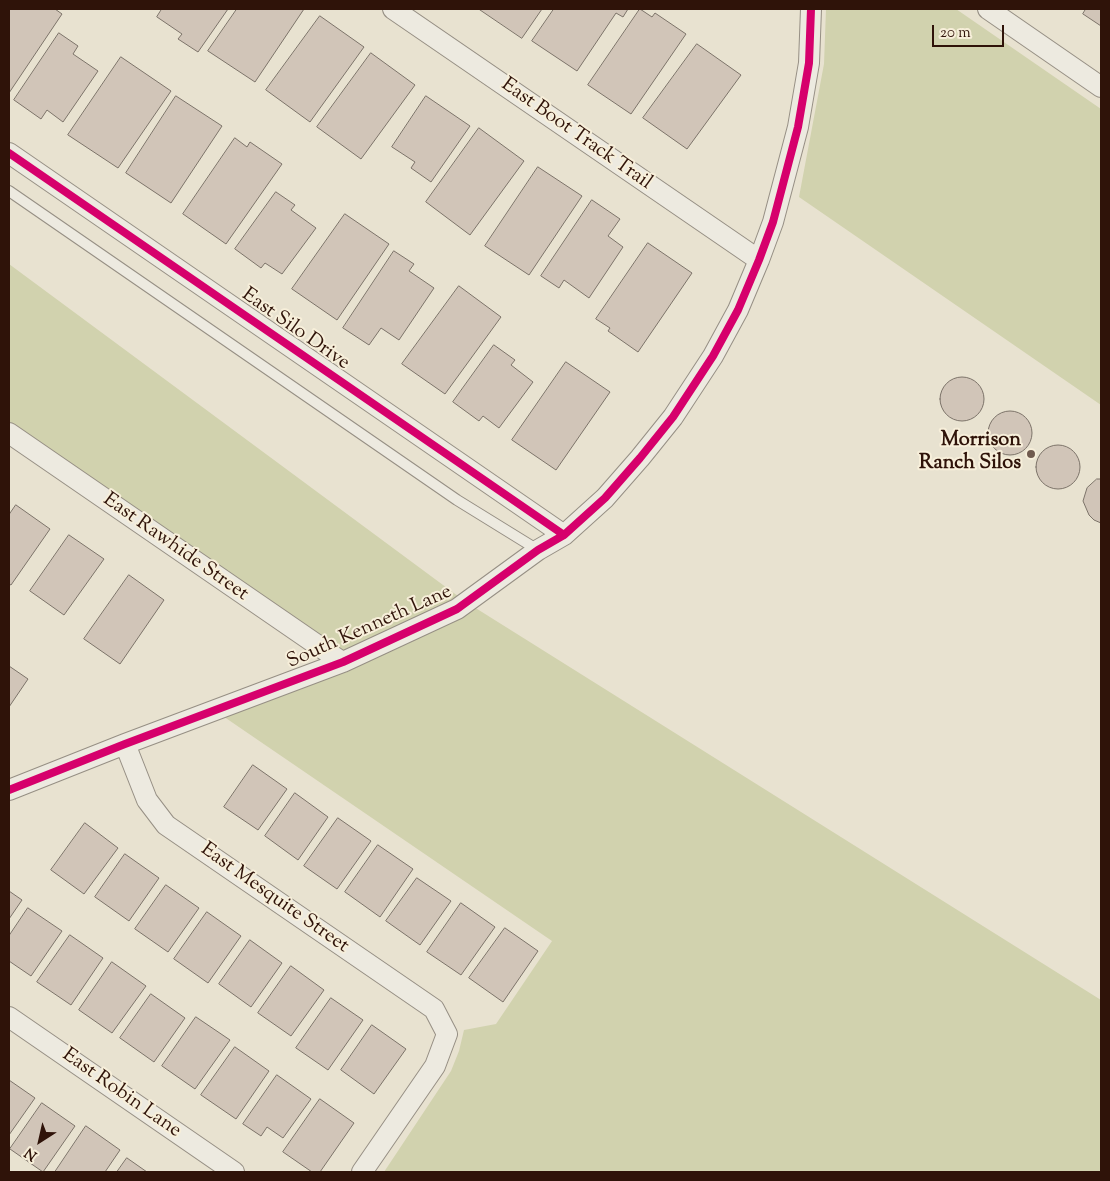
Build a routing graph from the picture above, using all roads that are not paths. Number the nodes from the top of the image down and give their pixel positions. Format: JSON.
{"nodes":[{"id":1,"x":394,"y":9,"type":"edge"},
{"id":2,"x":811,"y":9,"type":"edge"},
{"id":3,"x":988,"y":9,"type":"edge"},
{"id":4,"x":1101,"y":86,"type":"edge"},
{"id":5,"x":9,"y":153,"type":"edge"},
{"id":6,"x":9,"y":191,"type":"edge"},
{"id":7,"x":759,"y":260,"type":"junction"},
{"id":8,"x":9,"y":433,"type":"edge"},
{"id":9,"x":564,"y":535,"type":"junction"},
{"id":10,"x":538,"y":550,"type":"junction"},
{"id":11,"x":342,"y":662,"type":"junction"},
{"id":12,"x":125,"y":744,"type":"junction"},
{"id":13,"x":9,"y":790,"type":"edge"},
{"id":14,"x":9,"y":1016,"type":"edge"},
{"id":15,"x":234,"y":1172,"type":"edge"},
{"id":16,"x":362,"y":1172,"type":"edge"}],
"edges":[{"from":1,"to":7,"type":"street","name":"East Boot Track Trail"},
{"from":2,"to":7,"type":"street","name":"South Kenneth Lane"},
{"from":3,"to":4,"type":"street"},
{"from":5,"to":9,"type":"street","name":"East Silo Drive"},
{"from":6,"to":10,"type":"lane"},
{"from":7,"to":9,"type":"street","name":"South Kenneth Lane"},
{"from":8,"to":11,"type":"street","name":"East Rawhide Street"},
{"from":9,"to":10,"type":"street","name":"South Kenneth Lane"},
{"from":10,"to":11,"type":"street","name":"South Kenneth Lane"},
{"from":11,"to":12,"type":"street","name":"South Kenneth Lane"},
{"from":12,"to":13,"type":"street","name":"South Kenneth Lane"},
{"from":12,"to":16,"type":"street","name":"East Mesquite Street"},
{"from":14,"to":15,"type":"street","name":"East Robin Lane"}]}
